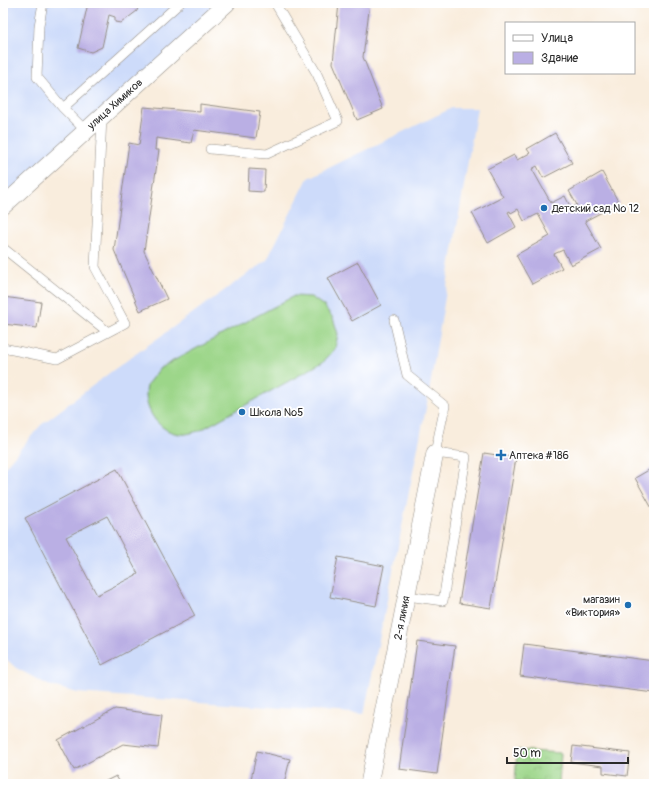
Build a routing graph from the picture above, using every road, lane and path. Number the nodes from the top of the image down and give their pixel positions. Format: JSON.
{"nodes":[{"id":1,"x":43,"y":3,"type":"edge"},
{"id":2,"x":180,"y":3,"type":"edge"},
{"id":3,"x":227,"y":3,"type":"edge"},
{"id":4,"x":275,"y":3,"type":"edge"},
{"id":5,"x":63,"y":108,"type":"junction"},
{"id":6,"x":102,"y":116,"type":"junction"},
{"id":7,"x":86,"y":131,"type":"junction"},
{"id":8,"x":210,"y":149,"type":"dead end"},
{"id":9,"x":3,"y":206,"type":"edge"},
{"id":10,"x":3,"y":248,"type":"edge"},
{"id":11,"x":394,"y":320,"type":"dead end"},
{"id":12,"x":108,"y":332,"type":"junction"},
{"id":13,"x":3,"y":348,"type":"edge"},
{"id":14,"x":435,"y":453,"type":"junction"},
{"id":15,"x":407,"y":596,"type":"junction"},
{"id":16,"x":369,"y":784,"type":"edge"}],
"edges":[{"from":1,"to":5,"type":"lane"},
{"from":2,"to":5,"type":"lane"},
{"from":3,"to":6,"type":"street","name":"улица Химиков"},
{"from":4,"to":8,"type":"lane"},
{"from":5,"to":7,"type":"lane"},
{"from":6,"to":7,"type":"street","name":"улица Химиков"},
{"from":6,"to":12,"type":"lane"},
{"from":7,"to":9,"type":"street","name":"улица Химиков"},
{"from":10,"to":12,"type":"lane"},
{"from":11,"to":14,"type":"lane"},
{"from":12,"to":13,"type":"lane"},
{"from":14,"to":15,"type":"street","name":"2-я линия"},
{"from":14,"to":15,"type":"lane"},
{"from":15,"to":16,"type":"street","name":"2-я линия"}]}
